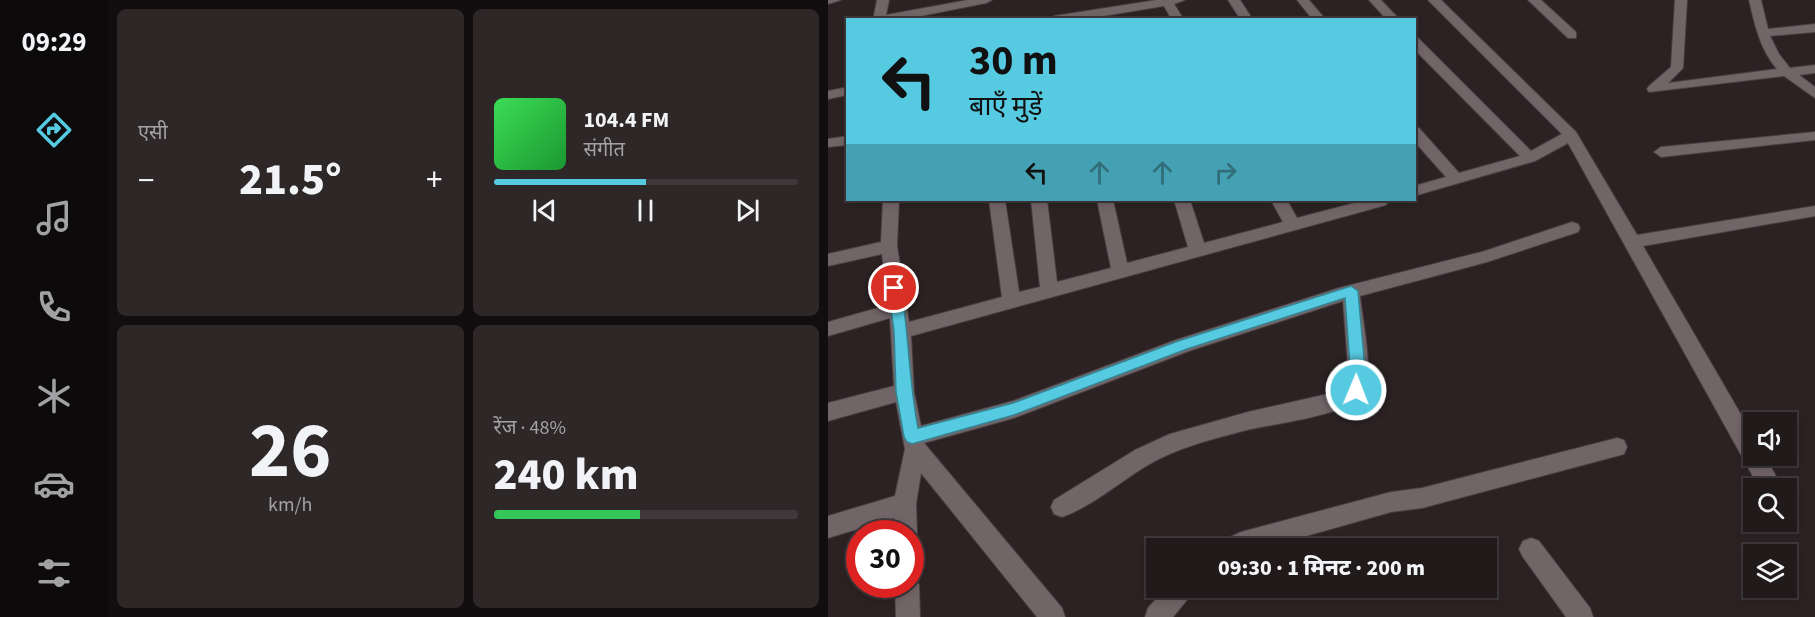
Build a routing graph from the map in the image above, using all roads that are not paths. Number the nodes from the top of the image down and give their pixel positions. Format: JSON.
{"nodes":[{"id":1,"x":835,"y":0,"type":"edge"},
{"id":2,"x":883,"y":0,"type":"edge"},
{"id":3,"x":986,"y":0,"type":"edge"},
{"id":4,"x":1234,"y":0,"type":"edge"},
{"id":5,"x":1303,"y":0,"type":"edge"},
{"id":6,"x":1375,"y":0,"type":"edge"},
{"id":7,"x":1434,"y":0,"type":"edge"},
{"id":8,"x":1534,"y":0,"type":"edge"},
{"id":9,"x":1681,"y":0,"type":"edge"},
{"id":10,"x":1755,"y":0,"type":"edge"},
{"id":11,"x":828,"y":1,"type":"edge"},
{"id":12,"x":1173,"y":1,"type":"edge"},
{"id":13,"x":1124,"y":4,"type":"edge"},
{"id":14,"x":880,"y":18,"type":"edge"},
{"id":15,"x":891,"y":18,"type":"edge"},
{"id":16,"x":1063,"y":18,"type":"edge"},
{"id":17,"x":1177,"y":18,"type":"edge"},
{"id":18,"x":1246,"y":18,"type":"edge"},
{"id":19,"x":1318,"y":18,"type":"edge"},
{"id":20,"x":1392,"y":18,"type":"edge"},
{"id":21,"x":1815,"y":28,"type":"edge"},
{"id":22,"x":1763,"y":33,"type":"junction"},
{"id":23,"x":1572,"y":35,"type":"dead end"},
{"id":24,"x":1416,"y":42,"type":"edge"},
{"id":25,"x":1815,"y":69,"type":"edge"},
{"id":26,"x":1786,"y":72,"type":"junction"},
{"id":27,"x":846,"y":92,"type":"edge"},
{"id":28,"x":1815,"y":94,"type":"edge"},
{"id":29,"x":828,"y":95,"type":"edge"},
{"id":30,"x":1416,"y":133,"type":"edge"},
{"id":31,"x":1571,"y":135,"type":"junction"},
{"id":32,"x":1815,"y":136,"type":"edge"},
{"id":33,"x":846,"y":140,"type":"edge"},
{"id":34,"x":828,"y":144,"type":"edge"},
{"id":35,"x":1661,"y":153,"type":"dead end"},
{"id":36,"x":1530,"y":158,"type":"junction"},
{"id":37,"x":1455,"y":178,"type":"junction"},
{"id":38,"x":1416,"y":190,"type":"edge"},
{"id":39,"x":891,"y":201,"type":"edge"},
{"id":40,"x":997,"y":201,"type":"edge"},
{"id":41,"x":1039,"y":201,"type":"edge"},
{"id":42,"x":1105,"y":201,"type":"edge"},
{"id":43,"x":1182,"y":201,"type":"edge"},
{"id":44,"x":1280,"y":201,"type":"edge"},
{"id":45,"x":1378,"y":201,"type":"edge"},
{"id":46,"x":1815,"y":211,"type":"edge"},
{"id":47,"x":1293,"y":224,"type":"junction"},
{"id":48,"x":1572,"y":228,"type":"dead end"},
{"id":49,"x":1632,"y":242,"type":"junction"},
{"id":50,"x":889,"y":246,"type":"junction"},
{"id":51,"x":1198,"y":251,"type":"junction"},
{"id":52,"x":828,"y":260,"type":"edge"},
{"id":53,"x":1120,"y":273,"type":"junction"},
{"id":54,"x":1049,"y":291,"type":"junction"},
{"id":55,"x":1351,"y":291,"type":"junction"},
{"id":56,"x":1011,"y":301,"type":"junction"},
{"id":57,"x":897,"y":309,"type":"junction"},
{"id":58,"x":828,"y":329,"type":"edge"},
{"id":59,"x":901,"y":331,"type":"junction"},
{"id":60,"x":904,"y":392,"type":"junction"},
{"id":61,"x":828,"y":412,"type":"edge"},
{"id":62,"x":914,"y":443,"type":"junction"},
{"id":63,"x":1617,"y":447,"type":"dead end"},
{"id":64,"x":1766,"y":478,"type":"edge"},
{"id":65,"x":905,"y":504,"type":"junction"},
{"id":66,"x":1062,"y":507,"type":"dead end"},
{"id":67,"x":906,"y":520,"type":"edge"},
{"id":68,"x":828,"y":526,"type":"edge"},
{"id":69,"x":1259,"y":538,"type":"edge"},
{"id":70,"x":1531,"y":549,"type":"dead end"},
{"id":71,"x":908,"y":598,"type":"edge"},
{"id":72,"x":1173,"y":598,"type":"edge"},
{"id":73,"x":908,"y":617,"type":"edge"},
{"id":74,"x":1053,"y":617,"type":"edge"},
{"id":75,"x":1157,"y":617,"type":"edge"},
{"id":76,"x":1581,"y":617,"type":"edge"}],
"edges":[{"from":1,"to":11,"type":"street"},
{"from":2,"to":14,"type":"street"},
{"from":3,"to":15,"type":"street"},
{"from":4,"to":18,"type":"street"},
{"from":5,"to":19,"type":"street"},
{"from":6,"to":20,"type":"street"},
{"from":7,"to":31,"type":"street"},
{"from":8,"to":23,"type":"street"},
{"from":9,"to":26,"type":"street"},
{"from":10,"to":22,"type":"street"},
{"from":12,"to":13,"type":"street"},
{"from":12,"to":17,"type":"street"},
{"from":13,"to":16,"type":"street"},
{"from":21,"to":22,"type":"street"},
{"from":22,"to":26,"type":"street"},
{"from":24,"to":36,"type":"street"},
{"from":25,"to":26,"type":"street"},
{"from":26,"to":28,"type":"street"},
{"from":27,"to":29,"type":"street"},
{"from":30,"to":37,"type":"street"},
{"from":31,"to":36,"type":"street"},
{"from":31,"to":49,"type":"street"},
{"from":32,"to":35,"type":"street"},
{"from":33,"to":34,"type":"street"},
{"from":36,"to":37,"type":"street"},
{"from":37,"to":38,"type":"street"},
{"from":39,"to":50,"type":"street"},
{"from":40,"to":56,"type":"street"},
{"from":41,"to":54,"type":"street"},
{"from":42,"to":53,"type":"street"},
{"from":43,"to":51,"type":"street"},
{"from":44,"to":47,"type":"street"},
{"from":45,"to":47,"type":"street"},
{"from":46,"to":49,"type":"street"},
{"from":47,"to":51,"type":"street"},
{"from":48,"to":55,"type":"street"},
{"from":49,"to":64,"type":"street"},
{"from":50,"to":52,"type":"street"},
{"from":50,"to":57,"type":"street"},
{"from":51,"to":53,"type":"street"},
{"from":53,"to":54,"type":"street"},
{"from":54,"to":56,"type":"street"},
{"from":55,"to":62,"type":"street"},
{"from":55,"to":66,"type":"street"},
{"from":56,"to":59,"type":"street"},
{"from":57,"to":58,"type":"street"},
{"from":57,"to":59,"type":"street"},
{"from":59,"to":60,"type":"street"},
{"from":60,"to":61,"type":"street"},
{"from":60,"to":62,"type":"street"},
{"from":62,"to":65,"type":"street"},
{"from":62,"to":74,"type":"street"},
{"from":63,"to":69,"type":"street"},
{"from":65,"to":67,"type":"street"},
{"from":65,"to":68,"type":"street"},
{"from":70,"to":76,"type":"street"},
{"from":71,"to":73,"type":"street"},
{"from":72,"to":75,"type":"street"}]}
